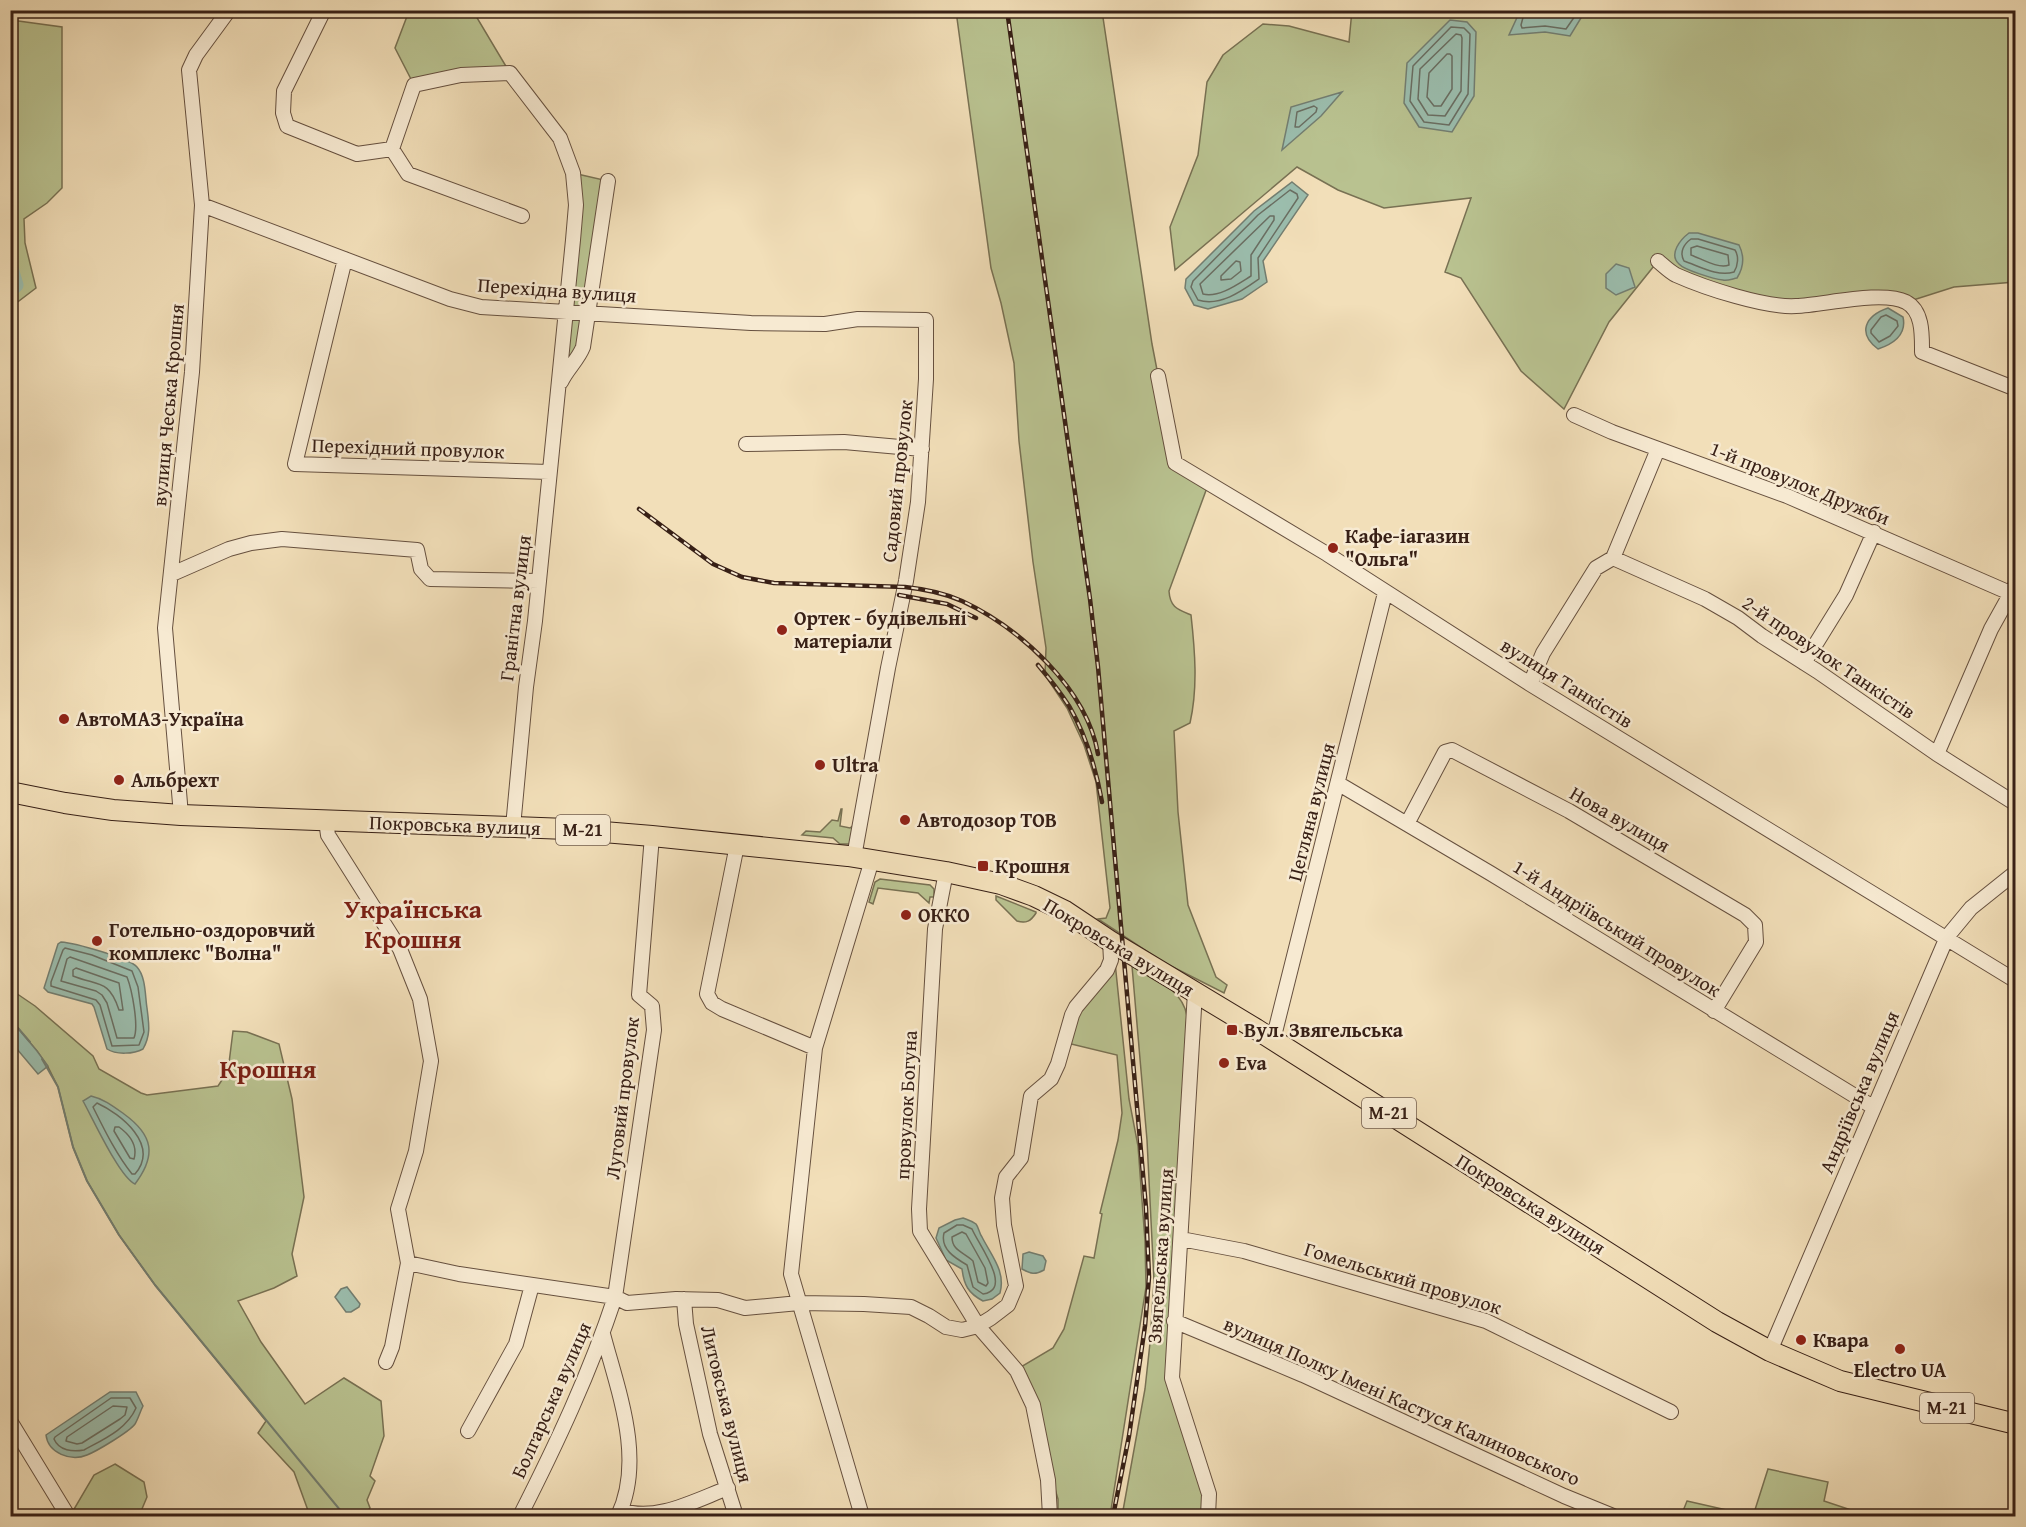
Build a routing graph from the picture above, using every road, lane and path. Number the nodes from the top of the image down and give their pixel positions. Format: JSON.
{"nodes":[{"id":1,"x":229,"y":10,"type":"edge"},
{"id":2,"x":324,"y":10,"type":"edge"},
{"id":3,"x":392,"y":149,"type":"junction"},
{"id":4,"x":608,"y":181,"type":"dead end"},
{"id":5,"x":202,"y":205,"type":"junction"},
{"id":6,"x":522,"y":216,"type":"dead end"},
{"id":7,"x":345,"y":259,"type":"junction"},
{"id":8,"x":1658,"y":261,"type":"dead end"},
{"id":9,"x":566,"y":311,"type":"junction"},
{"id":10,"x":588,"y":313,"type":"junction"},
{"id":11,"x":926,"y":320,"type":"joint"},
{"id":12,"x":1158,"y":376,"type":"dead end"},
{"id":13,"x":2016,"y":389,"type":"edge"},
{"id":14,"x":558,"y":393,"type":"junction"},
{"id":15,"x":1574,"y":415,"type":"dead end"},
{"id":16,"x":746,"y":444,"type":"dead end"},
{"id":17,"x":922,"y":449,"type":"junction"},
{"id":18,"x":1658,"y":449,"type":"junction"},
{"id":19,"x":549,"y":472,"type":"junction"},
{"id":20,"x":1874,"y":532,"type":"junction"},
{"id":21,"x":1613,"y":558,"type":"junction"},
{"id":22,"x":172,"y":574,"type":"junction"},
{"id":23,"x":539,"y":581,"type":"junction"},
{"id":24,"x":2013,"y":589,"type":"edge"},
{"id":25,"x":1386,"y":593,"type":"junction"},
{"id":26,"x":1804,"y":663,"type":"junction"},
{"id":27,"x":1530,"y":684,"type":"junction"},
{"id":28,"x":1937,"y":754,"type":"junction"},
{"id":29,"x":1339,"y":784,"type":"junction"},
{"id":30,"x":10,"y":792,"type":"edge"},
{"id":31,"x":2016,"y":804,"type":"edge"},
{"id":32,"x":181,"y":815,"type":"junction"},
{"id":33,"x":326,"y":821,"type":"junction"},
{"id":34,"x":1407,"y":825,"type":"junction"},
{"id":35,"x":513,"y":827,"type":"junction"},
{"id":36,"x":652,"y":836,"type":"junction"},
{"id":37,"x":737,"y":845,"type":"junction"},
{"id":38,"x":863,"y":859,"type":"junction"},
{"id":39,"x":946,"y":872,"type":"junction"},
{"id":40,"x":2016,"y":872,"type":"edge"},
{"id":41,"x":1947,"y":937,"type":"junction"},
{"id":42,"x":1110,"y":941,"type":"junction"},
{"id":43,"x":2016,"y":981,"type":"edge"},
{"id":44,"x":1195,"y":992,"type":"junction"},
{"id":45,"x":1714,"y":1011,"type":"junction"},
{"id":46,"x":1273,"y":1040,"type":"junction"},
{"id":47,"x":815,"y":1048,"type":"junction"},
{"id":48,"x":1874,"y":1107,"type":"junction"},
{"id":49,"x":1180,"y":1239,"type":"junction"},
{"id":50,"x":408,"y":1263,"type":"junction"},
{"id":51,"x":532,"y":1285,"type":"junction"},
{"id":52,"x":615,"y":1297,"type":"junction"},
{"id":53,"x":684,"y":1299,"type":"junction"},
{"id":54,"x":799,"y":1303,"type":"junction"},
{"id":55,"x":1174,"y":1321,"type":"junction"},
{"id":56,"x":978,"y":1326,"type":"junction"},
{"id":57,"x":603,"y":1334,"type":"junction"},
{"id":58,"x":1770,"y":1351,"type":"junction"},
{"id":59,"x":386,"y":1362,"type":"dead end"},
{"id":60,"x":1671,"y":1412,"type":"dead end"},
{"id":61,"x":10,"y":1421,"type":"edge"},
{"id":62,"x":2016,"y":1424,"type":"edge"},
{"id":63,"x":468,"y":1431,"type":"dead end"},
{"id":64,"x":728,"y":1488,"type":"junction"},
{"id":65,"x":671,"y":1513,"type":"edge"},
{"id":66,"x":619,"y":1514,"type":"edge"},
{"id":67,"x":68,"y":1516,"type":"edge"},
{"id":68,"x":520,"y":1516,"type":"edge"},
{"id":69,"x":736,"y":1516,"type":"edge"},
{"id":70,"x":862,"y":1516,"type":"edge"},
{"id":71,"x":1050,"y":1516,"type":"edge"},
{"id":72,"x":1208,"y":1516,"type":"edge"},
{"id":73,"x":1613,"y":1516,"type":"edge"}],
"edges":[{"from":1,"to":5,"type":"street","name":"вулиця Чеська Крошня"},
{"from":2,"to":3,"type":"street"},
{"from":3,"to":6,"type":"street"},
{"from":3,"to":9,"type":"street","name":"Гранітна вулиця"},
{"from":4,"to":10,"type":"street","name":"Гранітна вулиця"},
{"from":5,"to":7,"type":"street","name":"Перехідна вулиця"},
{"from":5,"to":22,"type":"street","name":"вулиця Чеська Крошня"},
{"from":7,"to":9,"type":"street","name":"Перехідна вулиця"},
{"from":7,"to":19,"type":"street","name":"Перехідний провулок"},
{"from":8,"to":13,"type":"street"},
{"from":9,"to":10,"type":"street","name":"Перехідна вулиця"},
{"from":9,"to":14,"type":"street","name":"Гранітна вулиця"},
{"from":10,"to":11,"type":"street","name":"Перехідна вулиця"},
{"from":10,"to":14,"type":"street","name":"Гранітна вулиця"},
{"from":11,"to":17,"type":"street","name":"Садовий провулок"},
{"from":12,"to":25,"type":"street","name":"вулиця Танкістів"},
{"from":14,"to":19,"type":"street","name":"Гранітна вулиця"},
{"from":15,"to":18,"type":"street","name":"1-й провулок Дружби"},
{"from":16,"to":17,"type":"street"},
{"from":17,"to":38,"type":"street","name":"Садовий провулок"},
{"from":18,"to":20,"type":"street","name":"1-й провулок Дружби"},
{"from":18,"to":21,"type":"street"},
{"from":19,"to":23,"type":"street","name":"Гранітна вулиця"},
{"from":20,"to":24,"type":"street","name":"1-й провулок Дружби"},
{"from":20,"to":26,"type":"street"},
{"from":21,"to":26,"type":"street","name":"2-й провулок Танкістів"},
{"from":21,"to":27,"type":"street"},
{"from":22,"to":23,"type":"street"},
{"from":22,"to":32,"type":"street","name":"вулиця Чеська Крошня"},
{"from":23,"to":35,"type":"street","name":"Гранітна вулиця"},
{"from":24,"to":28,"type":"street"},
{"from":25,"to":27,"type":"street","name":"вулиця Танкістів"},
{"from":25,"to":29,"type":"street","name":"Цегляна вулиця"},
{"from":26,"to":28,"type":"street","name":"2-й провулок Танкістів"},
{"from":27,"to":41,"type":"street","name":"вулиця Танкістів"},
{"from":28,"to":31,"type":"street","name":"2-й провулок Танкістів"},
{"from":29,"to":34,"type":"street","name":"1-й Андріївський провулок"},
{"from":29,"to":46,"type":"street","name":"Цегляна вулиця"},
{"from":30,"to":32,"type":"highway","name":"Покровська вулиця","number":"М-21"},
{"from":32,"to":33,"type":"highway","name":"Покровська вулиця","number":"М-21"},
{"from":33,"to":35,"type":"highway","name":"Покровська вулиця","number":"М-21"},
{"from":33,"to":50,"type":"street"},
{"from":34,"to":45,"type":"street","name":"1-й Андріївський провулок"},
{"from":34,"to":45,"type":"street","name":"Нова вулиця"},
{"from":35,"to":36,"type":"highway","name":"Покровська вулиця","number":"М-21"},
{"from":36,"to":37,"type":"highway","name":"Покровська вулиця","number":"М-21"},
{"from":36,"to":52,"type":"street","name":"Луговий провулок"},
{"from":37,"to":38,"type":"highway","name":"Покровська вулиця","number":"М-21"},
{"from":37,"to":47,"type":"street"},
{"from":38,"to":39,"type":"highway","name":"Покровська вулиця","number":"М-21"},
{"from":38,"to":47,"type":"street","name":"Садовий провулок"},
{"from":39,"to":42,"type":"highway","name":"Покровська вулиця","number":"М-21"},
{"from":39,"to":56,"type":"street","name":"провулок Богуна"},
{"from":40,"to":41,"type":"street","name":"Андріївська вулиця"},
{"from":41,"to":43,"type":"street","name":"вулиця Танкістів"},
{"from":41,"to":48,"type":"street","name":"Андріївська вулиця"},
{"from":42,"to":44,"type":"highway","name":"Покровська вулиця","number":"М-21"},
{"from":42,"to":56,"type":"street"},
{"from":44,"to":46,"type":"highway","name":"Покровська вулиця","number":"М-21"},
{"from":44,"to":49,"type":"street","name":"Звягельська вулиця"},
{"from":45,"to":48,"type":"street","name":"1-й Андріївський провулок"},
{"from":46,"to":58,"type":"highway","name":"Покровська вулиця","number":"М-21"},
{"from":47,"to":54,"type":"street","name":"Садовий провулок"},
{"from":48,"to":58,"type":"street","name":"Андріївська вулиця"},
{"from":49,"to":55,"type":"street","name":"Звягельська вулиця"},
{"from":49,"to":60,"type":"street","name":"Гомельський провулок"},
{"from":50,"to":51,"type":"street"},
{"from":50,"to":59,"type":"street"},
{"from":51,"to":52,"type":"street"},
{"from":51,"to":63,"type":"street"},
{"from":52,"to":53,"type":"street"},
{"from":52,"to":57,"type":"street","name":"Болгарська вулиця"},
{"from":53,"to":54,"type":"street"},
{"from":53,"to":64,"type":"street","name":"Литовська вулиця"},
{"from":54,"to":56,"type":"street"},
{"from":54,"to":70,"type":"street","name":"Садовий провулок"},
{"from":55,"to":72,"type":"street","name":"Звягельська вулиця"},
{"from":55,"to":73,"type":"street","name":"вулиця Полку Імені Кастуся Калиновського"},
{"from":56,"to":71,"type":"street","name":"провулок Богуна"},
{"from":57,"to":66,"type":"street"},
{"from":57,"to":68,"type":"street","name":"Болгарська вулиця"},
{"from":58,"to":62,"type":"highway","name":"Покровська вулиця","number":"М-21"},
{"from":61,"to":67,"type":"street"},
{"from":64,"to":65,"type":"street"},
{"from":64,"to":69,"type":"street","name":"Литовська вулиця"},
{"from":65,"to":66,"type":"street"}]}
